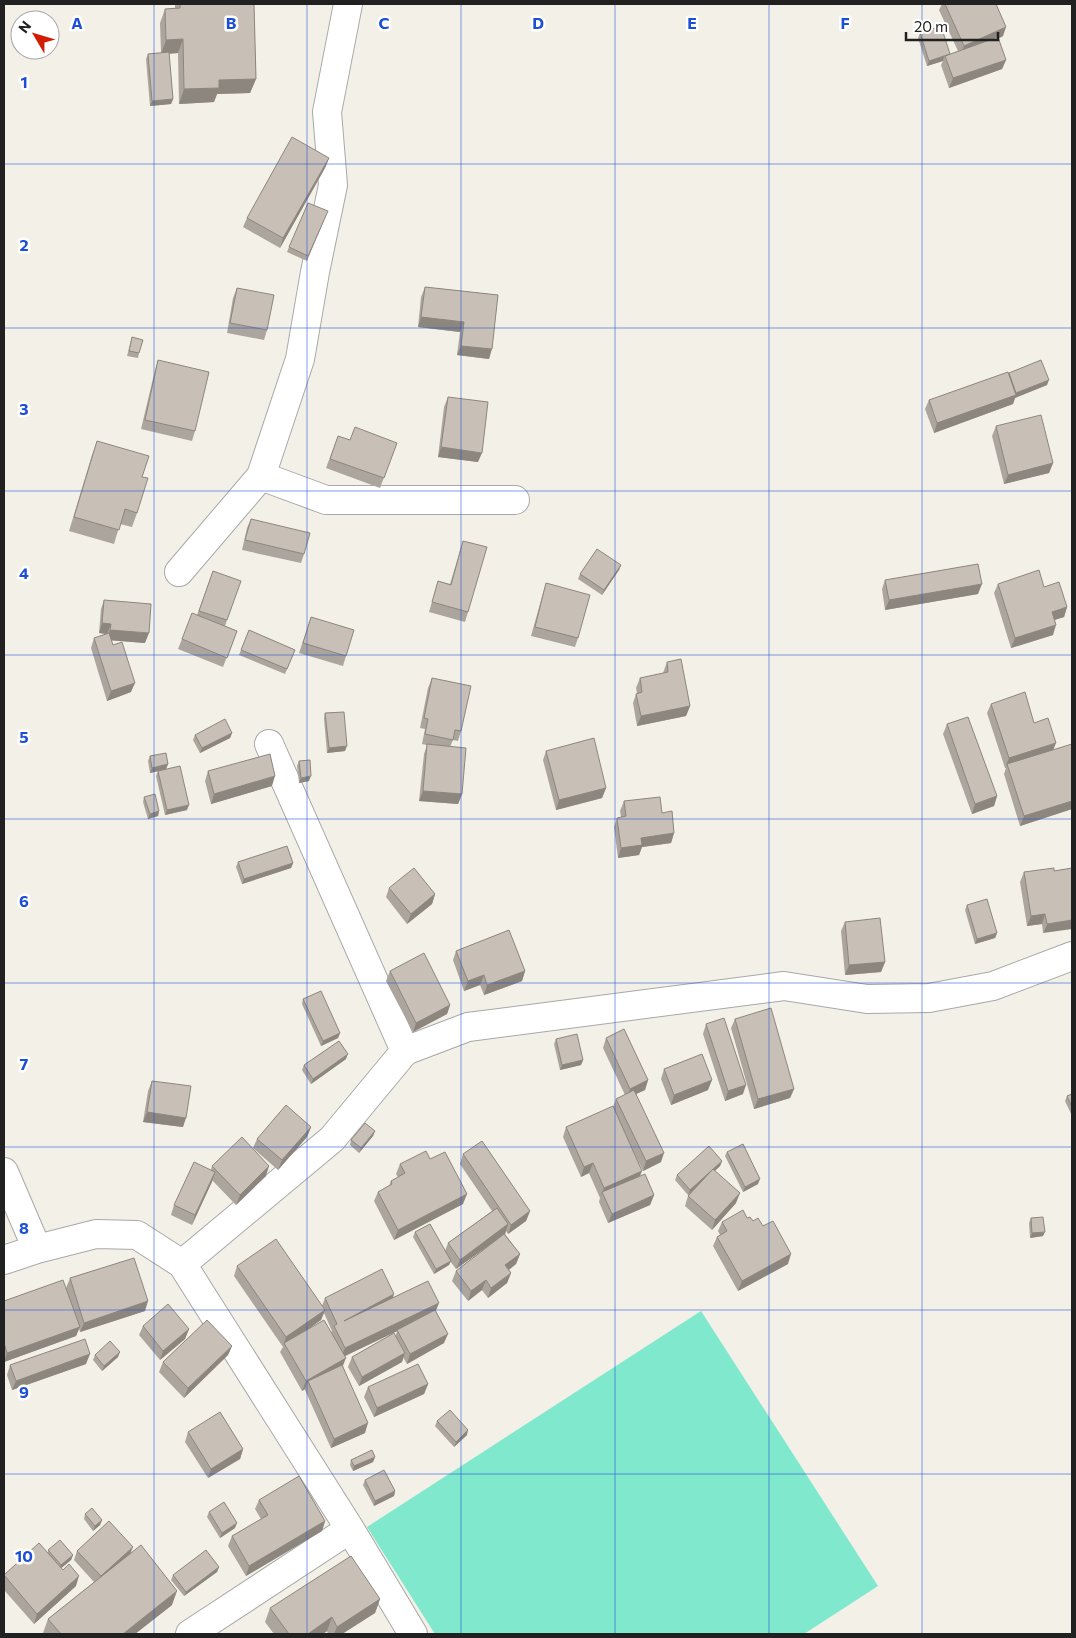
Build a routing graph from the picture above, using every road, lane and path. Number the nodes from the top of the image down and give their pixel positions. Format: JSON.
{"nodes":[{"id":1,"x":348,"y":4,"type":"edge"},
{"id":2,"x":261,"y":476,"type":"junction"},
{"id":3,"x":515,"y":500,"type":"dead end"},
{"id":4,"x":179,"y":572,"type":"dead end"},
{"id":5,"x":269,"y":744,"type":"dead end"},
{"id":6,"x":1072,"y":956,"type":"edge"},
{"id":7,"x":405,"y":1051,"type":"junction"},
{"id":8,"x":4,"y":1172,"type":"edge"},
{"id":9,"x":38,"y":1249,"type":"junction"},
{"id":10,"x":4,"y":1260,"type":"edge"},
{"id":11,"x":182,"y":1264,"type":"junction"},
{"id":12,"x":350,"y":1529,"type":"junction"},
{"id":13,"x":190,"y":1634,"type":"edge"},
{"id":14,"x":413,"y":1634,"type":"edge"}],
"edges":[{"from":1,"to":2,"type":"street"},
{"from":2,"to":3,"type":"street"},
{"from":2,"to":4,"type":"street"},
{"from":5,"to":7,"type":"street"},
{"from":6,"to":7,"type":"street"},
{"from":7,"to":11,"type":"street"},
{"from":8,"to":9,"type":"street"},
{"from":9,"to":10,"type":"street"},
{"from":9,"to":11,"type":"street"},
{"from":11,"to":12,"type":"street"},
{"from":12,"to":13,"type":"street"},
{"from":12,"to":14,"type":"street"}]}
